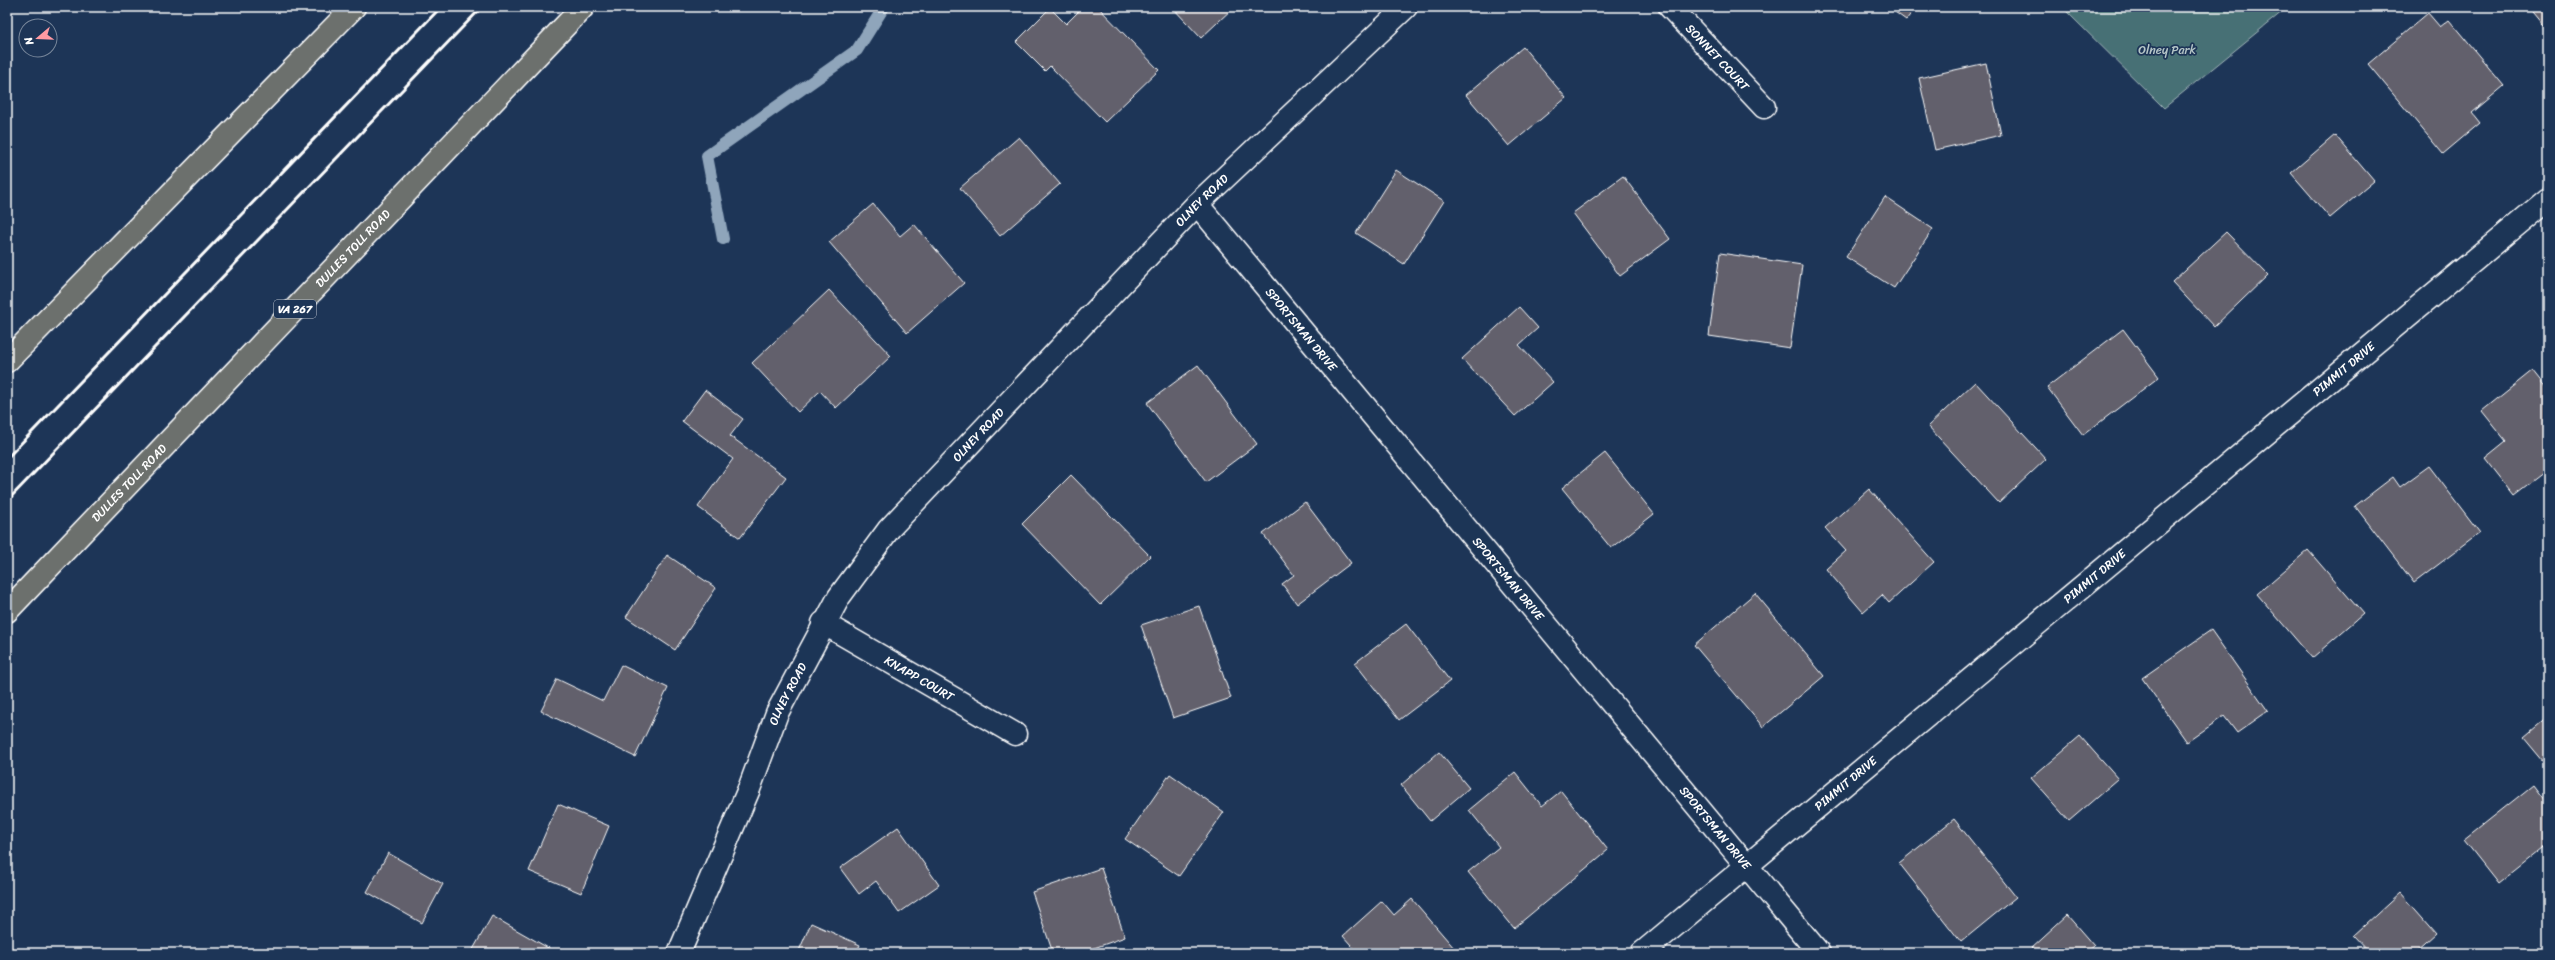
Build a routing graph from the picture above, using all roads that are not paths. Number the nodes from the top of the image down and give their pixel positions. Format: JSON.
{"nodes":[{"id":1,"x":354,"y":7,"type":"edge"},
{"id":2,"x":583,"y":7,"type":"edge"},
{"id":3,"x":1406,"y":7,"type":"edge"},
{"id":4,"x":1670,"y":7,"type":"edge"},
{"id":5,"x":1764,"y":107,"type":"dead end"},
{"id":6,"x":2548,"y":199,"type":"edge"},
{"id":7,"x":1196,"y":204,"type":"junction"},
{"id":8,"x":7,"y":361,"type":"edge"},
{"id":9,"x":7,"y":611,"type":"edge"},
{"id":10,"x":823,"y":623,"type":"junction"},
{"id":11,"x":1015,"y":734,"type":"dead end"},
{"id":12,"x":1747,"y":867,"type":"junction"},
{"id":13,"x":679,"y":953,"type":"edge"},
{"id":14,"x":1642,"y":953,"type":"edge"},
{"id":15,"x":1819,"y":953,"type":"edge"}],
"edges":[{"from":1,"to":8,"type":"highway"},
{"from":2,"to":9,"type":"highway","name":"DULLES TOLL ROAD","number":"VA 267"},
{"from":3,"to":7,"type":"street","name":"OLNEY ROAD"},
{"from":4,"to":5,"type":"street","name":"SONNET COURT"},
{"from":6,"to":12,"type":"street","name":"PIMMIT DRIVE"},
{"from":7,"to":10,"type":"street","name":"OLNEY ROAD"},
{"from":7,"to":12,"type":"street","name":"SPORTSMAN DRIVE"},
{"from":10,"to":11,"type":"street","name":"KNAPP COURT"},
{"from":10,"to":13,"type":"street","name":"OLNEY ROAD"},
{"from":12,"to":14,"type":"street","name":"PIMMIT DRIVE"},
{"from":12,"to":15,"type":"street","name":"SPORTSMAN DRIVE"}]}
